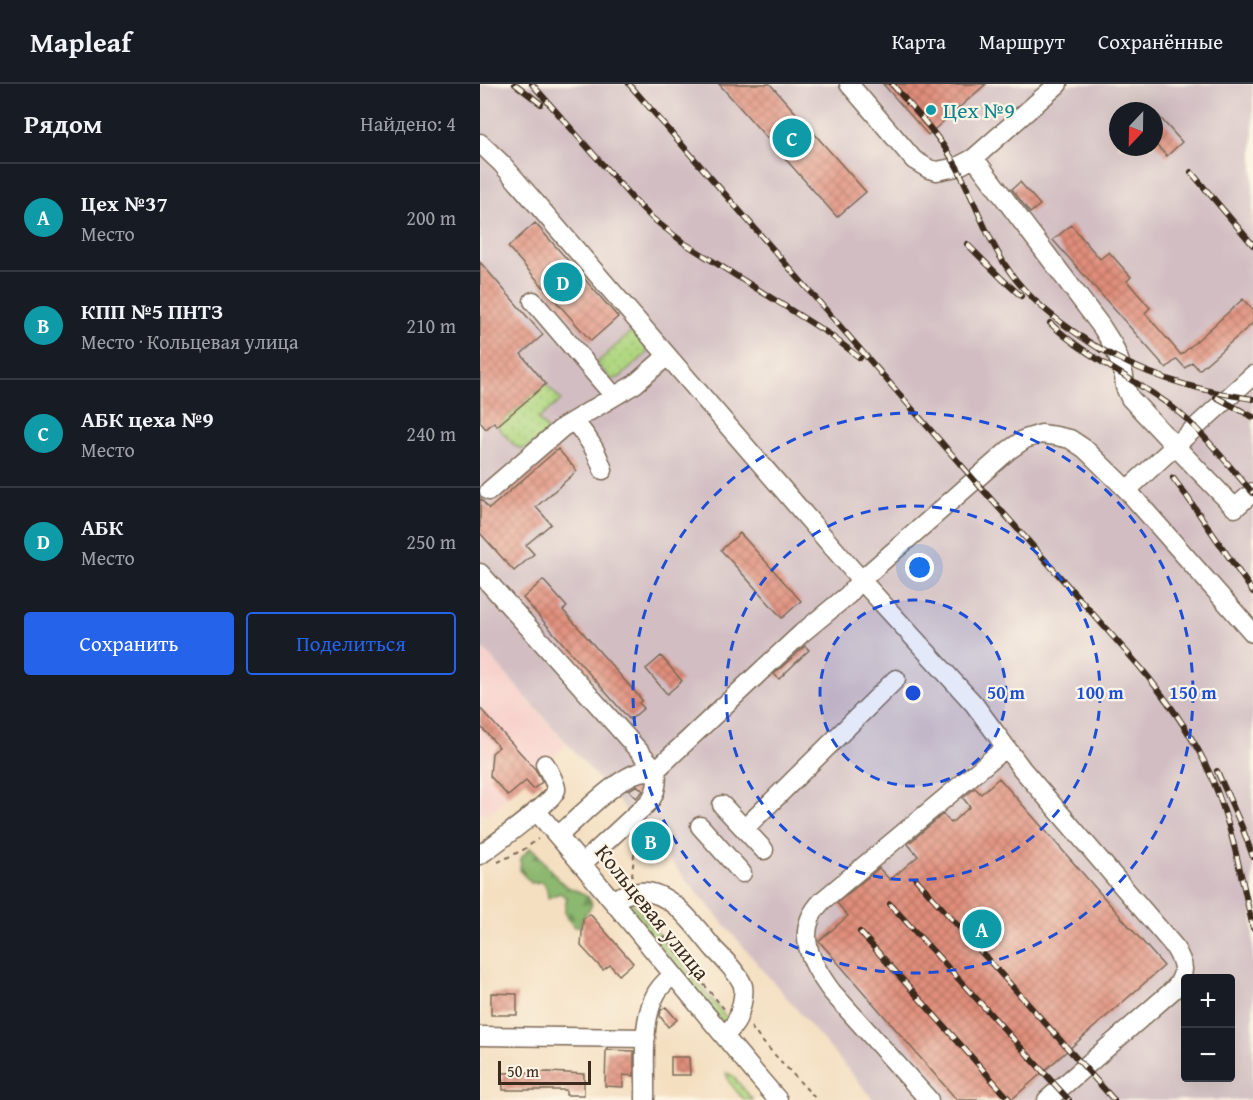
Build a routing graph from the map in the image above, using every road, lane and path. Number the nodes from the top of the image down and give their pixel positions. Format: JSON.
{"nodes":[{"id":1,"x":849,"y":84,"type":"edge"},
{"id":2,"x":1058,"y":84,"type":"edge"},
{"id":3,"x":480,"y":143,"type":"edge"},
{"id":4,"x":974,"y":158,"type":"junction"},
{"id":5,"x":533,"y":301,"type":"dead end"},
{"id":6,"x":667,"y":356,"type":"junction"},
{"id":7,"x":1253,"y":375,"type":"edge"},
{"id":8,"x":614,"y":396,"type":"junction"},
{"id":9,"x":574,"y":421,"type":"junction"},
{"id":10,"x":1175,"y":446,"type":"junction"},
{"id":11,"x":603,"y":470,"type":"dead end"},
{"id":12,"x":1127,"y":490,"type":"junction"},
{"id":13,"x":489,"y":491,"type":"dead end"},
{"id":14,"x":1253,"y":492,"type":"edge"},
{"id":15,"x":480,"y":573,"type":"edge"},
{"id":16,"x":861,"y":580,"type":"junction"},
{"id":17,"x":1253,"y":633,"type":"edge"},
{"id":18,"x":896,"y":679,"type":"dead end"},
{"id":19,"x":1005,"y":748,"type":"junction"},
{"id":20,"x":545,"y":765,"type":"dead end"},
{"id":21,"x":656,"y":770,"type":"junction"},
{"id":22,"x":722,"y":805,"type":"dead end"},
{"id":23,"x":536,"y":811,"type":"junction"},
{"id":24,"x":700,"y":826,"type":"dead end"},
{"id":25,"x":744,"y":829,"type":"junction"},
{"id":26,"x":558,"y":836,"type":"junction"},
{"id":27,"x":538,"y":839,"type":"dead end"},
{"id":28,"x":635,"y":845,"type":"dead end"},
{"id":29,"x":764,"y":850,"type":"dead end"},
{"id":30,"x":485,"y":851,"type":"edge"},
{"id":31,"x":582,"y":864,"type":"junction"},
{"id":32,"x":742,"y":873,"type":"dead end"},
{"id":33,"x":630,"y":893,"type":"junction"},
{"id":34,"x":612,"y":900,"type":"junction"},
{"id":35,"x":673,"y":975,"type":"junction"},
{"id":36,"x":738,"y":1017,"type":"junction"},
{"id":37,"x":480,"y":1036,"type":"edge"},
{"id":38,"x":724,"y":1036,"type":"junction"},
{"id":39,"x":646,"y":1038,"type":"junction"},
{"id":40,"x":645,"y":1100,"type":"edge"},
{"id":41,"x":777,"y":1100,"type":"edge"},
{"id":42,"x":817,"y":1100,"type":"edge"},
{"id":43,"x":929,"y":1100,"type":"edge"},
{"id":44,"x":1047,"y":1100,"type":"edge"}],
"edges":[{"from":1,"to":4,"type":"street"},
{"from":2,"to":4,"type":"street"},
{"from":3,"to":6,"type":"street"},
{"from":4,"to":10,"type":"street"},
{"from":5,"to":8,"type":"street"},
{"from":6,"to":8,"type":"street"},
{"from":6,"to":16,"type":"street"},
{"from":7,"to":10,"type":"street"},
{"from":8,"to":9,"type":"street"},
{"from":9,"to":11,"type":"street"},
{"from":9,"to":13,"type":"street"},
{"from":10,"to":12,"type":"street"},
{"from":10,"to":14,"type":"street"},
{"from":12,"to":16,"type":"street"},
{"from":12,"to":17,"type":"street"},
{"from":15,"to":21,"type":"street"},
{"from":16,"to":19,"type":"street"},
{"from":16,"to":21,"type":"street"},
{"from":18,"to":25,"type":"street"},
{"from":19,"to":43,"type":"street"},
{"from":19,"to":44,"type":"street"},
{"from":20,"to":23,"type":"street"},
{"from":21,"to":26,"type":"street"},
{"from":21,"to":31,"type":"street"},
{"from":22,"to":25,"type":"street"},
{"from":23,"to":26,"type":"street","name":"Кольцевая улица"},
{"from":23,"to":30,"type":"street"},
{"from":24,"to":32,"type":"street"},
{"from":25,"to":29,"type":"street"},
{"from":26,"to":31,"type":"street","name":"Кольцевая улица"},
{"from":27,"to":30,"type":"path"},
{"from":28,"to":33,"type":"path"},
{"from":31,"to":34,"type":"street","name":"Кольцевая улица"},
{"from":33,"to":34,"type":"street"},
{"from":33,"to":36,"type":"path"},
{"from":33,"to":36,"type":"street"},
{"from":34,"to":35,"type":"street","name":"Кольцевая улица"},
{"from":35,"to":38,"type":"street","name":"Кольцевая улица"},
{"from":35,"to":39,"type":"street"},
{"from":36,"to":38,"type":"street"},
{"from":36,"to":42,"type":"path"},
{"from":37,"to":39,"type":"street"},
{"from":38,"to":41,"type":"street","name":"Кольцевая улица"},
{"from":39,"to":40,"type":"street"}]}
